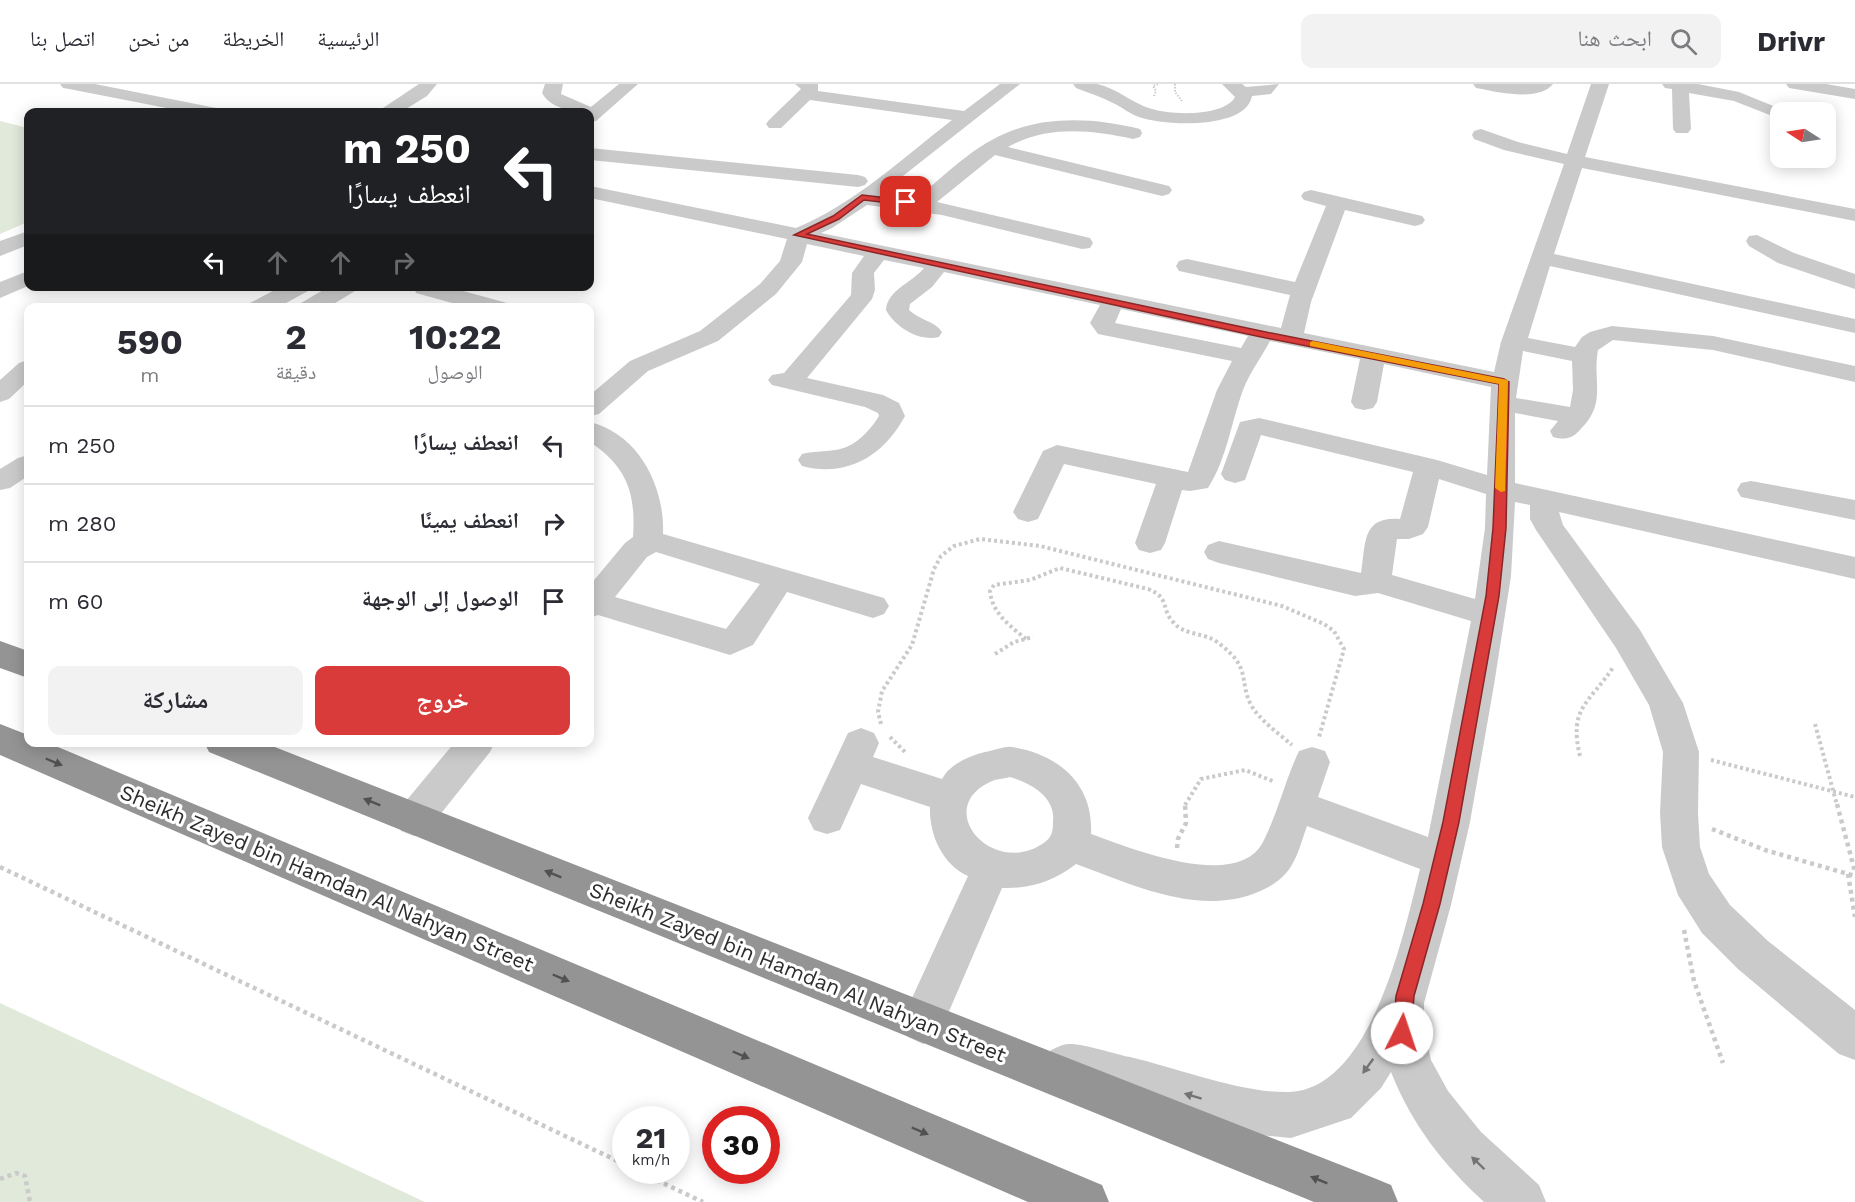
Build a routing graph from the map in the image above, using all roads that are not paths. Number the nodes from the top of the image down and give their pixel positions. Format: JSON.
{"nodes":[{"id":1,"x":69,"y":84,"type":"edge"},
{"id":2,"x":160,"y":84,"type":"edge"},
{"id":3,"x":428,"y":84,"type":"edge"},
{"id":4,"x":554,"y":84,"type":"edge"},
{"id":5,"x":629,"y":84,"type":"edge"},
{"id":6,"x":1011,"y":84,"type":"edge"},
{"id":7,"x":1082,"y":84,"type":"edge"},
{"id":8,"x":1270,"y":84,"type":"edge"},
{"id":9,"x":1482,"y":84,"type":"edge"},
{"id":10,"x":1544,"y":84,"type":"edge"},
{"id":11,"x":1600,"y":84,"type":"edge"},
{"id":12,"x":1796,"y":84,"type":"edge"},
{"id":13,"x":1676,"y":85,"type":"edge"},
{"id":14,"x":1236,"y":88,"type":"edge"},
{"id":15,"x":805,"y":89,"type":"edge"},
{"id":16,"x":1855,"y":94,"type":"edge"},
{"id":17,"x":124,"y":95,"type":"junction"},
{"id":18,"x":191,"y":108,"type":"edge"},
{"id":19,"x":395,"y":108,"type":"edge"},
{"id":20,"x":582,"y":108,"type":"edge"},
{"id":21,"x":967,"y":108,"type":"junction"},
{"id":22,"x":1770,"y":110,"type":"edge"},
{"id":23,"x":594,"y":114,"type":"edge"},
{"id":24,"x":775,"y":124,"type":"dead end"},
{"id":25,"x":1682,"y":129,"type":"dead end"},
{"id":26,"x":1133,"y":133,"type":"dead end"},
{"id":27,"x":1481,"y":135,"type":"dead end"},
{"id":28,"x":993,"y":149,"type":"junction"},
{"id":29,"x":594,"y":155,"type":"edge"},
{"id":30,"x":1572,"y":169,"type":"junction"},
{"id":31,"x":1529,"y":170,"type":"dead end"},
{"id":32,"x":855,"y":186,"type":"junction"},
{"id":33,"x":1162,"y":190,"type":"dead end"},
{"id":34,"x":594,"y":193,"type":"edge"},
{"id":35,"x":1311,"y":196,"type":"dead end"},
{"id":36,"x":1338,"y":202,"type":"junction"},
{"id":37,"x":921,"y":205,"type":"junction"},
{"id":38,"x":1855,"y":215,"type":"edge"},
{"id":39,"x":1415,"y":220,"type":"dead end"},
{"id":40,"x":798,"y":235,"type":"junction"},
{"id":41,"x":24,"y":239,"type":"edge"},
{"id":42,"x":1757,"y":241,"type":"dead end"},
{"id":43,"x":1082,"y":243,"type":"dead end"},
{"id":44,"x":0,"y":249,"type":"edge"},
{"id":45,"x":879,"y":252,"type":"junction"},
{"id":46,"x":1542,"y":258,"type":"junction"},
{"id":47,"x":938,"y":265,"type":"junction"},
{"id":48,"x":1187,"y":266,"type":"dead end"},
{"id":49,"x":24,"y":280,"type":"edge"},
{"id":50,"x":1855,"y":282,"type":"edge"},
{"id":51,"x":0,"y":291,"type":"edge"},
{"id":52,"x":290,"y":291,"type":"edge"},
{"id":53,"x":338,"y":291,"type":"edge"},
{"id":54,"x":435,"y":291,"type":"edge"},
{"id":55,"x":1304,"y":291,"type":"junction"},
{"id":56,"x":1113,"y":302,"type":"junction"},
{"id":57,"x":268,"y":303,"type":"edge"},
{"id":58,"x":318,"y":303,"type":"edge"},
{"id":59,"x":480,"y":303,"type":"edge"},
{"id":60,"x":1855,"y":326,"type":"edge"},
{"id":61,"x":930,"y":332,"type":"dead end"},
{"id":62,"x":1261,"y":334,"type":"junction"},
{"id":63,"x":1290,"y":339,"type":"junction"},
{"id":64,"x":1513,"y":342,"type":"junction"},
{"id":65,"x":1373,"y":356,"type":"junction"},
{"id":66,"x":1584,"y":356,"type":"junction"},
{"id":67,"x":1247,"y":357,"type":"junction"},
{"id":68,"x":24,"y":372,"type":"edge"},
{"id":69,"x":1855,"y":374,"type":"edge"},
{"id":70,"x":1503,"y":393,"type":"junction"},
{"id":71,"x":0,"y":394,"type":"edge"},
{"id":72,"x":1364,"y":402,"type":"dead end"},
{"id":73,"x":594,"y":405,"type":"edge"},
{"id":74,"x":594,"y":433,"type":"edge"},
{"id":75,"x":812,"y":460,"type":"dead end"},
{"id":76,"x":24,"y":466,"type":"edge"},
{"id":77,"x":1428,"y":467,"type":"junction"},
{"id":78,"x":1235,"y":474,"type":"dead end"},
{"id":79,"x":1172,"y":478,"type":"junction"},
{"id":80,"x":0,"y":481,"type":"edge"},
{"id":81,"x":1501,"y":489,"type":"junction"},
{"id":82,"x":1751,"y":490,"type":"dead end"},
{"id":83,"x":1544,"y":498,"type":"junction"},
{"id":84,"x":1855,"y":510,"type":"edge"},
{"id":85,"x":1028,"y":512,"type":"dead end"},
{"id":86,"x":648,"y":543,"type":"junction"},
{"id":87,"x":1150,"y":543,"type":"dead end"},
{"id":88,"x":1219,"y":552,"type":"dead end"},
{"id":89,"x":1855,"y":568,"type":"edge"},
{"id":90,"x":780,"y":578,"type":"junction"},
{"id":91,"x":1375,"y":581,"type":"junction"},
{"id":92,"x":594,"y":600,"type":"edge"},
{"id":93,"x":594,"y":605,"type":"edge"},
{"id":94,"x":873,"y":606,"type":"dead end"},
{"id":95,"x":1490,"y":615,"type":"junction"},
{"id":96,"x":0,"y":654,"type":"edge"},
{"id":97,"x":24,"y":663,"type":"edge"},
{"id":98,"x":0,"y":739,"type":"edge"},
{"id":99,"x":234,"y":747,"type":"edge"},
{"id":100,"x":473,"y":747,"type":"edge"},
{"id":101,"x":950,"y":797,"type":"junction"},
{"id":102,"x":827,"y":818,"type":"dead end"},
{"id":103,"x":414,"y":819,"type":"junction"},
{"id":104,"x":1067,"y":843,"type":"junction"},
{"id":105,"x":1442,"y":860,"type":"junction"},
{"id":106,"x":991,"y":868,"type":"junction"},
{"id":107,"x":1405,"y":996,"type":"junction"},
{"id":108,"x":923,"y":1022,"type":"junction"},
{"id":109,"x":1855,"y":1038,"type":"edge"},
{"id":110,"x":1035,"y":1066,"type":"junction"},
{"id":111,"x":1085,"y":1202,"type":"edge"},
{"id":112,"x":1374,"y":1202,"type":"edge"},
{"id":113,"x":1522,"y":1202,"type":"edge"}],
"edges":[{"from":1,"to":17,"type":"street"},
{"from":2,"to":17,"type":"street"},
{"from":3,"to":19,"type":"street"},
{"from":4,"to":20,"type":"street"},
{"from":5,"to":23,"type":"street"},
{"from":6,"to":21,"type":"street"},
{"from":7,"to":14,"type":"street"},
{"from":8,"to":14,"type":"street"},
{"from":9,"to":10,"type":"street"},
{"from":11,"to":30,"type":"street"},
{"from":12,"to":16,"type":"street"},
{"from":13,"to":22,"type":"street"},
{"from":13,"to":25,"type":"street"},
{"from":15,"to":21,"type":"street"},
{"from":15,"to":24,"type":"street"},
{"from":17,"to":18,"type":"street"},
{"from":21,"to":32,"type":"street"},
{"from":26,"to":28,"type":"street"},
{"from":27,"to":30,"type":"street"},
{"from":28,"to":33,"type":"street"},
{"from":28,"to":37,"type":"street"},
{"from":29,"to":32,"type":"street"},
{"from":30,"to":31,"type":"street"},
{"from":30,"to":38,"type":"street"},
{"from":30,"to":46,"type":"street"},
{"from":32,"to":37,"type":"street"},
{"from":32,"to":40,"type":"street"},
{"from":34,"to":40,"type":"street"},
{"from":35,"to":36,"type":"street"},
{"from":36,"to":39,"type":"street"},
{"from":36,"to":55,"type":"street"},
{"from":37,"to":43,"type":"street"},
{"from":40,"to":45,"type":"street"},
{"from":40,"to":73,"type":"street"},
{"from":41,"to":44,"type":"street"},
{"from":42,"to":50,"type":"street"},
{"from":45,"to":47,"type":"street"},
{"from":45,"to":75,"type":"street"},
{"from":46,"to":60,"type":"street"},
{"from":46,"to":64,"type":"street"},
{"from":47,"to":56,"type":"street"},
{"from":47,"to":61,"type":"street"},
{"from":48,"to":55,"type":"street"},
{"from":49,"to":51,"type":"street"},
{"from":52,"to":57,"type":"street"},
{"from":53,"to":58,"type":"street"},
{"from":54,"to":59,"type":"street"},
{"from":55,"to":63,"type":"street"},
{"from":56,"to":62,"type":"street"},
{"from":56,"to":67,"type":"street"},
{"from":62,"to":63,"type":"street"},
{"from":62,"to":67,"type":"street"},
{"from":63,"to":65,"type":"street"},
{"from":64,"to":66,"type":"street"},
{"from":64,"to":70,"type":"street"},
{"from":65,"to":70,"type":"street"},
{"from":65,"to":72,"type":"street"},
{"from":66,"to":69,"type":"street"},
{"from":66,"to":70,"type":"street"},
{"from":67,"to":79,"type":"street"},
{"from":68,"to":71,"type":"street"},
{"from":70,"to":81,"type":"street"},
{"from":74,"to":86,"type":"street"},
{"from":76,"to":80,"type":"street"},
{"from":77,"to":78,"type":"street"},
{"from":77,"to":81,"type":"street"},
{"from":77,"to":91,"type":"street"},
{"from":79,"to":85,"type":"street"},
{"from":79,"to":87,"type":"street"},
{"from":81,"to":83,"type":"street"},
{"from":81,"to":95,"type":"street"},
{"from":82,"to":84,"type":"street"},
{"from":83,"to":89,"type":"street"},
{"from":83,"to":109,"type":"street"},
{"from":86,"to":90,"type":"street"},
{"from":86,"to":92,"type":"street"},
{"from":88,"to":91,"type":"street"},
{"from":90,"to":93,"type":"street"},
{"from":90,"to":94,"type":"street"},
{"from":91,"to":95,"type":"street"},
{"from":95,"to":105,"type":"street"},
{"from":96,"to":97,"type":"highway"},
{"from":98,"to":111,"type":"highway","name":"Sheikh Zayed bin Hamdan Al Nahyan Street","one_way":true},
{"from":103,"to":99,"type":"highway","name":"Sheikh Zayed bin Hamdan Al Nahyan Street","one_way":true},
{"from":100,"to":103,"type":"street"},
{"from":101,"to":102,"type":"street"},
{"from":101,"to":104,"type":"street"},
{"from":101,"to":106,"type":"street"},
{"from":108,"to":103,"type":"highway","name":"Sheikh Zayed bin Hamdan Al Nahyan Street","one_way":true},
{"from":104,"to":105,"type":"street"},
{"from":104,"to":106,"type":"street"},
{"from":105,"to":107,"type":"street"},
{"from":106,"to":108,"type":"street"},
{"from":107,"to":110,"type":"street","one_way":true},
{"from":113,"to":107,"type":"street","one_way":true},
{"from":108,"to":110,"type":"highway","name":"Sheikh Zayed bin Hamdan Al Nahyan Street"},
{"from":112,"to":110,"type":"highway","name":"Sheikh Zayed bin Hamdan Al Nahyan Street","one_way":true}]}
